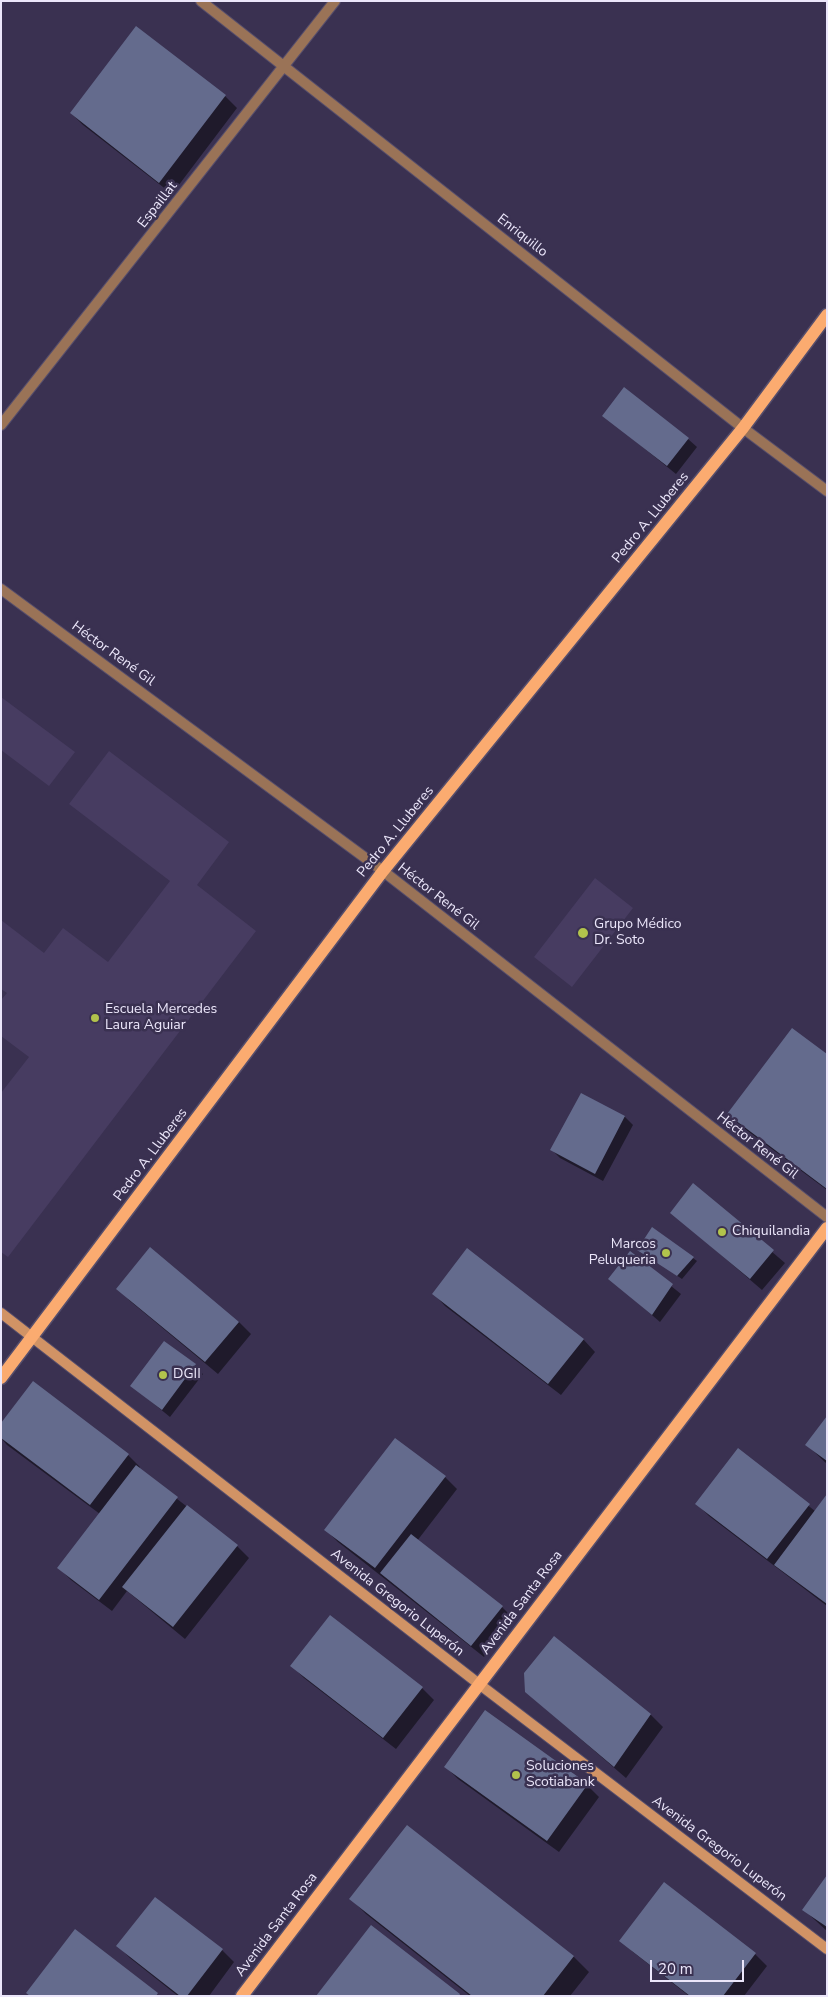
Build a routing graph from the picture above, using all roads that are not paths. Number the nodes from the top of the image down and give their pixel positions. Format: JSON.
{"nodes":[{"id":1,"x":201,"y":1,"type":"edge"},
{"id":2,"x":335,"y":1,"type":"edge"},
{"id":3,"x":285,"y":67,"type":"junction"},
{"id":4,"x":827,"y":316,"type":"edge"},
{"id":5,"x":1,"y":425,"type":"edge"},
{"id":6,"x":743,"y":428,"type":"junction"},
{"id":7,"x":827,"y":491,"type":"edge"},
{"id":8,"x":1,"y":589,"type":"edge"},
{"id":9,"x":383,"y":871,"type":"junction"},
{"id":10,"x":827,"y":1217,"type":"edge"},
{"id":11,"x":827,"y":1228,"type":"edge"},
{"id":12,"x":1,"y":1313,"type":"edge"},
{"id":13,"x":33,"y":1337,"type":"junction"},
{"id":14,"x":1,"y":1378,"type":"edge"},
{"id":15,"x":479,"y":1684,"type":"junction"},
{"id":16,"x":827,"y":1949,"type":"edge"},
{"id":17,"x":242,"y":1996,"type":"edge"}],
"edges":[{"from":1,"to":3,"type":"street","name":"Enriquillo"},
{"from":2,"to":3,"type":"street","name":"Espaillat"},
{"from":3,"to":5,"type":"street","name":"Espaillat"},
{"from":3,"to":6,"type":"street","name":"Enriquillo"},
{"from":4,"to":6,"type":"main road","name":"Pedro A. Lluberes"},
{"from":6,"to":7,"type":"street","name":"Enriquillo"},
{"from":6,"to":9,"type":"main road","name":"Pedro A. Lluberes"},
{"from":8,"to":9,"type":"street","name":"Héctor René Gil"},
{"from":9,"to":10,"type":"street","name":"Héctor René Gil"},
{"from":9,"to":13,"type":"main road","name":"Pedro A. Lluberes"},
{"from":11,"to":15,"type":"main road","name":"Avenida Santa Rosa"},
{"from":12,"to":13,"type":"main road","name":"Avenida Gregorio Luperón"},
{"from":13,"to":14,"type":"main road","name":"Pedro A. Lluberes"},
{"from":13,"to":15,"type":"main road","name":"Avenida Gregorio Luperón"},
{"from":15,"to":16,"type":"main road","name":"Avenida Gregorio Luperón"},
{"from":15,"to":17,"type":"main road","name":"Avenida Santa Rosa"}]}
